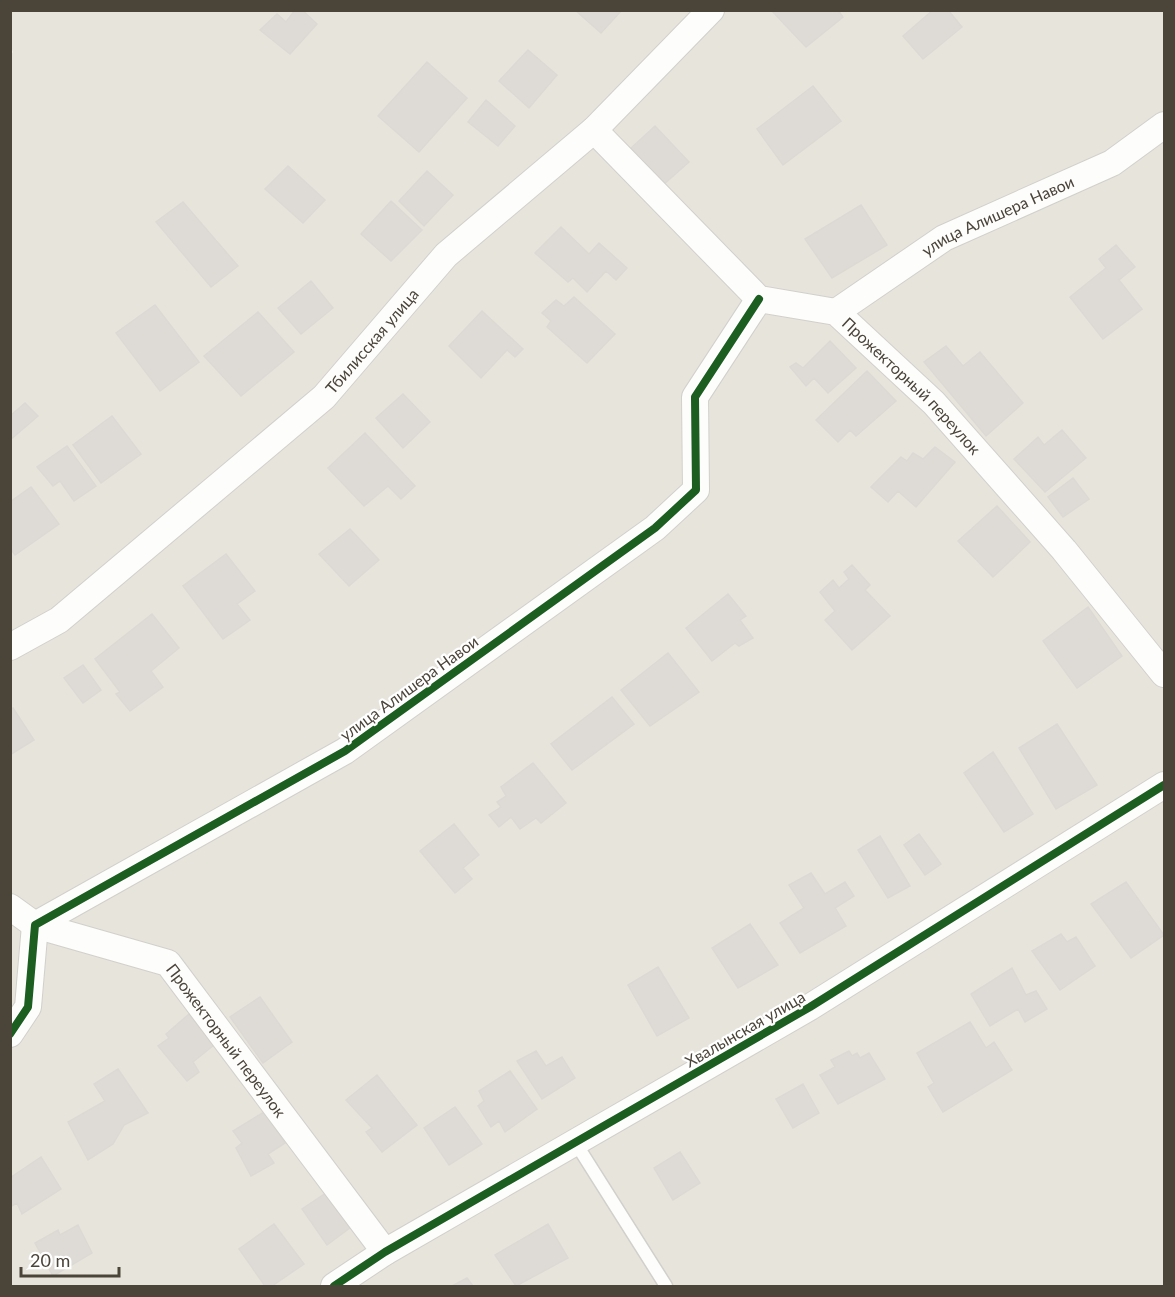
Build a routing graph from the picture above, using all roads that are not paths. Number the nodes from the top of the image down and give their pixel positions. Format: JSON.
{"nodes":[{"id":1,"x":711,"y":10,"type":"edge"},
{"id":2,"x":1164,"y":125,"type":"edge"},
{"id":3,"x":594,"y":130,"type":"junction"},
{"id":4,"x":759,"y":299,"type":"junction"},
{"id":5,"x":836,"y":312,"type":"junction"},
{"id":6,"x":10,"y":647,"type":"edge"},
{"id":7,"x":1164,"y":674,"type":"edge"},
{"id":8,"x":1164,"y":785,"type":"edge"},
{"id":9,"x":10,"y":907,"type":"edge"},
{"id":10,"x":35,"y":925,"type":"junction"},
{"id":11,"x":10,"y":1034,"type":"edge"},
{"id":12,"x":575,"y":1142,"type":"junction"},
{"id":13,"x":385,"y":1252,"type":"junction"},
{"id":14,"x":334,"y":1287,"type":"edge"},
{"id":15,"x":666,"y":1287,"type":"edge"}],
"edges":[{"from":1,"to":3,"type":"street","name":"Тбилисская улица"},
{"from":2,"to":5,"type":"street","name":"улица Алишера Навои"},
{"from":3,"to":4,"type":"street"},
{"from":3,"to":6,"type":"street","name":"Тбилисская улица"},
{"from":4,"to":5,"type":"street","name":"Прожекторный переулок"},
{"from":4,"to":10,"type":"street","name":"улица Алишера Навои"},
{"from":5,"to":7,"type":"street","name":"Прожекторный переулок"},
{"from":8,"to":12,"type":"street","name":"Хвалынская улица"},
{"from":9,"to":10,"type":"street","name":"Прожекторный переулок"},
{"from":10,"to":11,"type":"street"},
{"from":10,"to":13,"type":"street","name":"Прожекторный переулок"},
{"from":12,"to":13,"type":"street","name":"Хвалынская улица"},
{"from":12,"to":15,"type":"lane"},
{"from":13,"to":14,"type":"street","name":"Хвалынская улица"}]}
